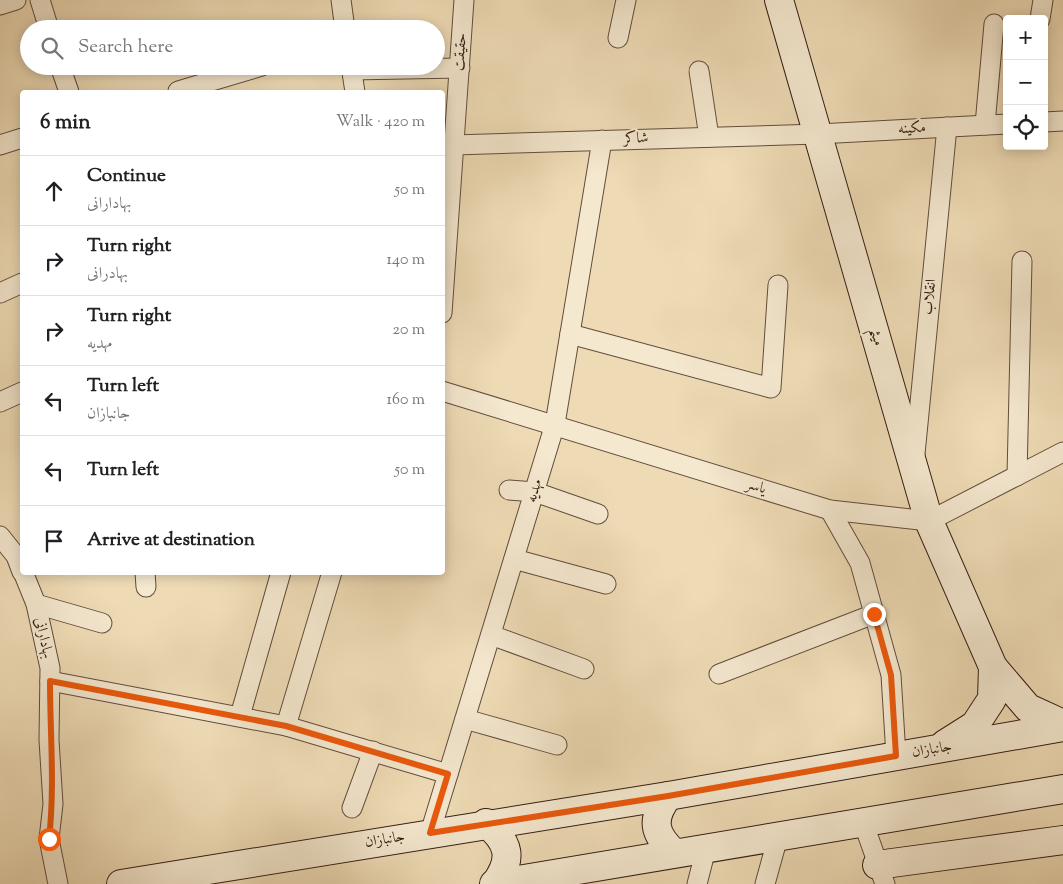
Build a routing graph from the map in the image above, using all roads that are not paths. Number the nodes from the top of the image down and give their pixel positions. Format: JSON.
{"nodes":[{"id":1,"x":16,"y":0,"type":"edge"},
{"id":2,"x":40,"y":0,"type":"edge"},
{"id":3,"x":341,"y":0,"type":"edge"},
{"id":4,"x":464,"y":0,"type":"edge"},
{"id":5,"x":626,"y":0,"type":"edge"},
{"id":6,"x":779,"y":0,"type":"edge"},
{"id":7,"x":1043,"y":0,"type":"edge"},
{"id":8,"x":0,"y":5,"type":"edge"},
{"id":9,"x":1041,"y":15,"type":"edge"},
{"id":10,"x":46,"y":20,"type":"edge"},
{"id":11,"x":344,"y":20,"type":"edge"},
{"id":12,"x":994,"y":24,"type":"dead end"},
{"id":13,"x":618,"y":38,"type":"dead end"},
{"id":14,"x":445,"y":68,"type":"edge"},
{"id":15,"x":460,"y":68,"type":"junction"},
{"id":16,"x":699,"y":72,"type":"dead end"},
{"id":17,"x":63,"y":75,"type":"edge"},
{"id":18,"x":232,"y":75,"type":"edge"},
{"id":19,"x":352,"y":75,"type":"edge"},
{"id":20,"x":68,"y":90,"type":"edge"},
{"id":21,"x":181,"y":90,"type":"edge"},
{"id":22,"x":355,"y":90,"type":"edge"},
{"id":23,"x":1063,"y":121,"type":"edge"},
{"id":24,"x":1048,"y":122,"type":"edge"},
{"id":25,"x":1003,"y":124,"type":"edge"},
{"id":26,"x":985,"y":125,"type":"junction"},
{"id":27,"x":947,"y":127,"type":"junction"},
{"id":28,"x":818,"y":134,"type":"junction"},
{"id":29,"x":709,"y":137,"type":"junction"},
{"id":30,"x":20,"y":139,"type":"edge"},
{"id":31,"x":602,"y":140,"type":"junction"},
{"id":32,"x":0,"y":145,"type":"edge"},
{"id":33,"x":454,"y":145,"type":"junction"},
{"id":34,"x":1022,"y":262,"type":"dead end"},
{"id":35,"x":445,"y":271,"type":"edge"},
{"id":36,"x":20,"y":284,"type":"edge"},
{"id":37,"x":778,"y":285,"type":"dead end"},
{"id":38,"x":0,"y":293,"type":"edge"},
{"id":39,"x":570,"y":334,"type":"junction"},
{"id":40,"x":20,"y":393,"type":"edge"},
{"id":41,"x":445,"y":393,"type":"edge"},
{"id":42,"x":0,"y":402,"type":"edge"},
{"id":43,"x":555,"y":424,"type":"junction"},
{"id":44,"x":1063,"y":452,"type":"edge"},
{"id":45,"x":913,"y":466,"type":"junction"},
{"id":46,"x":1017,"y":476,"type":"junction"},
{"id":47,"x":509,"y":490,"type":"dead end"},
{"id":48,"x":535,"y":492,"type":"junction"},
{"id":49,"x":830,"y":510,"type":"junction"},
{"id":50,"x":598,"y":514,"type":"dead end"},
{"id":51,"x":929,"y":520,"type":"junction"},
{"id":52,"x":0,"y":536,"type":"edge"},
{"id":53,"x":514,"y":559,"type":"junction"},
{"id":54,"x":20,"y":565,"type":"edge"},
{"id":55,"x":24,"y":575,"type":"edge"},
{"id":56,"x":281,"y":575,"type":"edge"},
{"id":57,"x":331,"y":575,"type":"edge"},
{"id":58,"x":606,"y":584,"type":"dead end"},
{"id":59,"x":36,"y":604,"type":"junction"},
{"id":60,"x":874,"y":614,"type":"junction"},
{"id":61,"x":102,"y":623,"type":"dead end"},
{"id":62,"x":491,"y":635,"type":"junction"},
{"id":63,"x":993,"y":667,"type":"junction"},
{"id":64,"x":584,"y":669,"type":"dead end"},
{"id":65,"x":719,"y":674,"type":"dead end"},
{"id":66,"x":50,"y":681,"type":"junction"},
{"id":67,"x":240,"y":716,"type":"junction"},
{"id":68,"x":465,"y":720,"type":"junction"},
{"id":69,"x":286,"y":726,"type":"junction"},
{"id":70,"x":1063,"y":726,"type":"edge"},
{"id":71,"x":557,"y":746,"type":"dead end"},
{"id":72,"x":938,"y":749,"type":"junction"},
{"id":73,"x":373,"y":752,"type":"junction"},
{"id":74,"x":896,"y":756,"type":"junction"},
{"id":75,"x":448,"y":774,"type":"junction"},
{"id":76,"x":1063,"y":789,"type":"edge"},
{"id":77,"x":668,"y":796,"type":"junction"},
{"id":78,"x":352,"y":808,"type":"dead end"},
{"id":79,"x":863,"y":822,"type":"junction"},
{"id":80,"x":486,"y":824,"type":"junction"},
{"id":81,"x":430,"y":833,"type":"junction"},
{"id":82,"x":778,"y":837,"type":"junction"},
{"id":83,"x":1063,"y":840,"type":"edge"},
{"id":84,"x":706,"y":849,"type":"junction"},
{"id":85,"x":674,"y":853,"type":"junction"},
{"id":86,"x":881,"y":874,"type":"edge"},
{"id":87,"x":575,"y":877,"type":"edge"},
{"id":88,"x":58,"y":884,"type":"edge"},
{"id":89,"x":121,"y":884,"type":"edge"},
{"id":90,"x":494,"y":884,"type":"edge"},
{"id":91,"x":697,"y":884,"type":"edge"},
{"id":92,"x":765,"y":884,"type":"edge"}],
"edges":[{"from":1,"to":8,"type":"street"},
{"from":2,"to":10,"type":"street"},
{"from":3,"to":11,"type":"street"},
{"from":4,"to":15,"type":"street","name":"حقیقت"},
{"from":5,"to":13,"type":"street"},
{"from":6,"to":28,"type":"main road","name":"میثم"},
{"from":7,"to":9,"type":"street"},
{"from":12,"to":26,"type":"street"},
{"from":14,"to":15,"type":"street"},
{"from":15,"to":33,"type":"street","name":"حقیقت"},
{"from":16,"to":29,"type":"street"},
{"from":17,"to":20,"type":"street"},
{"from":18,"to":21,"type":"street"},
{"from":19,"to":22,"type":"street"},
{"from":23,"to":24,"type":"street"},
{"from":25,"to":26,"type":"street","name":"مکینه"},
{"from":26,"to":27,"type":"street","name":"مکینه"},
{"from":27,"to":28,"type":"street","name":"مکینه"},
{"from":27,"to":45,"type":"street","name":"انقلاب"},
{"from":28,"to":29,"type":"street","name":"شاکر"},
{"from":28,"to":45,"type":"main road","name":"میثم"},
{"from":29,"to":31,"type":"street","name":"شاکر"},
{"from":30,"to":32,"type":"street"},
{"from":31,"to":33,"type":"street","name":"شاکر"},
{"from":31,"to":39,"type":"street","name":"مهدیه"},
{"from":33,"to":35,"type":"street","name":"حقیقت"},
{"from":34,"to":46,"type":"street"},
{"from":36,"to":38,"type":"street"},
{"from":37,"to":39,"type":"street"},
{"from":39,"to":43,"type":"street","name":"مهدیه"},
{"from":40,"to":42,"type":"street"},
{"from":41,"to":43,"type":"street","name":"یاسر"},
{"from":43,"to":48,"type":"street","name":"مهدیه"},
{"from":43,"to":49,"type":"street","name":"یاسر"},
{"from":44,"to":46,"type":"street"},
{"from":45,"to":51,"type":"main road","name":"میثم"},
{"from":46,"to":51,"type":"street"},
{"from":47,"to":48,"type":"street"},
{"from":48,"to":50,"type":"street"},
{"from":48,"to":53,"type":"street","name":"مهدیه"},
{"from":49,"to":51,"type":"street","name":"یاسر"},
{"from":49,"to":60,"type":"street"},
{"from":51,"to":63,"type":"main road","name":"میثم"},
{"from":52,"to":54,"type":"street","name":"بهادارانی"},
{"from":53,"to":58,"type":"street"},
{"from":53,"to":62,"type":"street","name":"مهدیه"},
{"from":55,"to":59,"type":"street","name":"بهادارانی"},
{"from":56,"to":67,"type":"street"},
{"from":57,"to":69,"type":"street"},
{"from":59,"to":61,"type":"street"},
{"from":59,"to":66,"type":"street","name":"بهادارانی"},
{"from":60,"to":65,"type":"street"},
{"from":60,"to":74,"type":"street"},
{"from":62,"to":64,"type":"street"},
{"from":62,"to":68,"type":"street","name":"مهدیه"},
{"from":63,"to":70,"type":"main road"},
{"from":63,"to":72,"type":"main road"},
{"from":66,"to":67,"type":"street"},
{"from":66,"to":88,"type":"street","name":"بهادارانی"},
{"from":67,"to":69,"type":"street"},
{"from":68,"to":71,"type":"street"},
{"from":68,"to":75,"type":"street","name":"مهدیه"},
{"from":69,"to":73,"type":"street"},
{"from":70,"to":72,"type":"main road","name":"جانبازان"},
{"from":72,"to":74,"type":"main road","name":"جانبازان"},
{"from":73,"to":75,"type":"street"},
{"from":73,"to":78,"type":"street"},
{"from":74,"to":77,"type":"main road","name":"جانبازان"},
{"from":75,"to":81,"type":"street","name":"مهدیه"},
{"from":76,"to":79,"type":"main road"},
{"from":77,"to":80,"type":"main road","name":"جانبازان"},
{"from":77,"to":85,"type":"main road"},
{"from":79,"to":82,"type":"main road"},
{"from":79,"to":86,"type":"street"},
{"from":80,"to":81,"type":"main road","name":"جانبازان"},
{"from":80,"to":90,"type":"main road"},
{"from":81,"to":89,"type":"main road","name":"جانبازان"},
{"from":82,"to":84,"type":"main road"},
{"from":82,"to":92,"type":"street"},
{"from":83,"to":86,"type":"main road"},
{"from":84,"to":85,"type":"main road"},
{"from":84,"to":91,"type":"street"},
{"from":85,"to":87,"type":"main road"},
{"from":87,"to":90,"type":"main road"}]}
